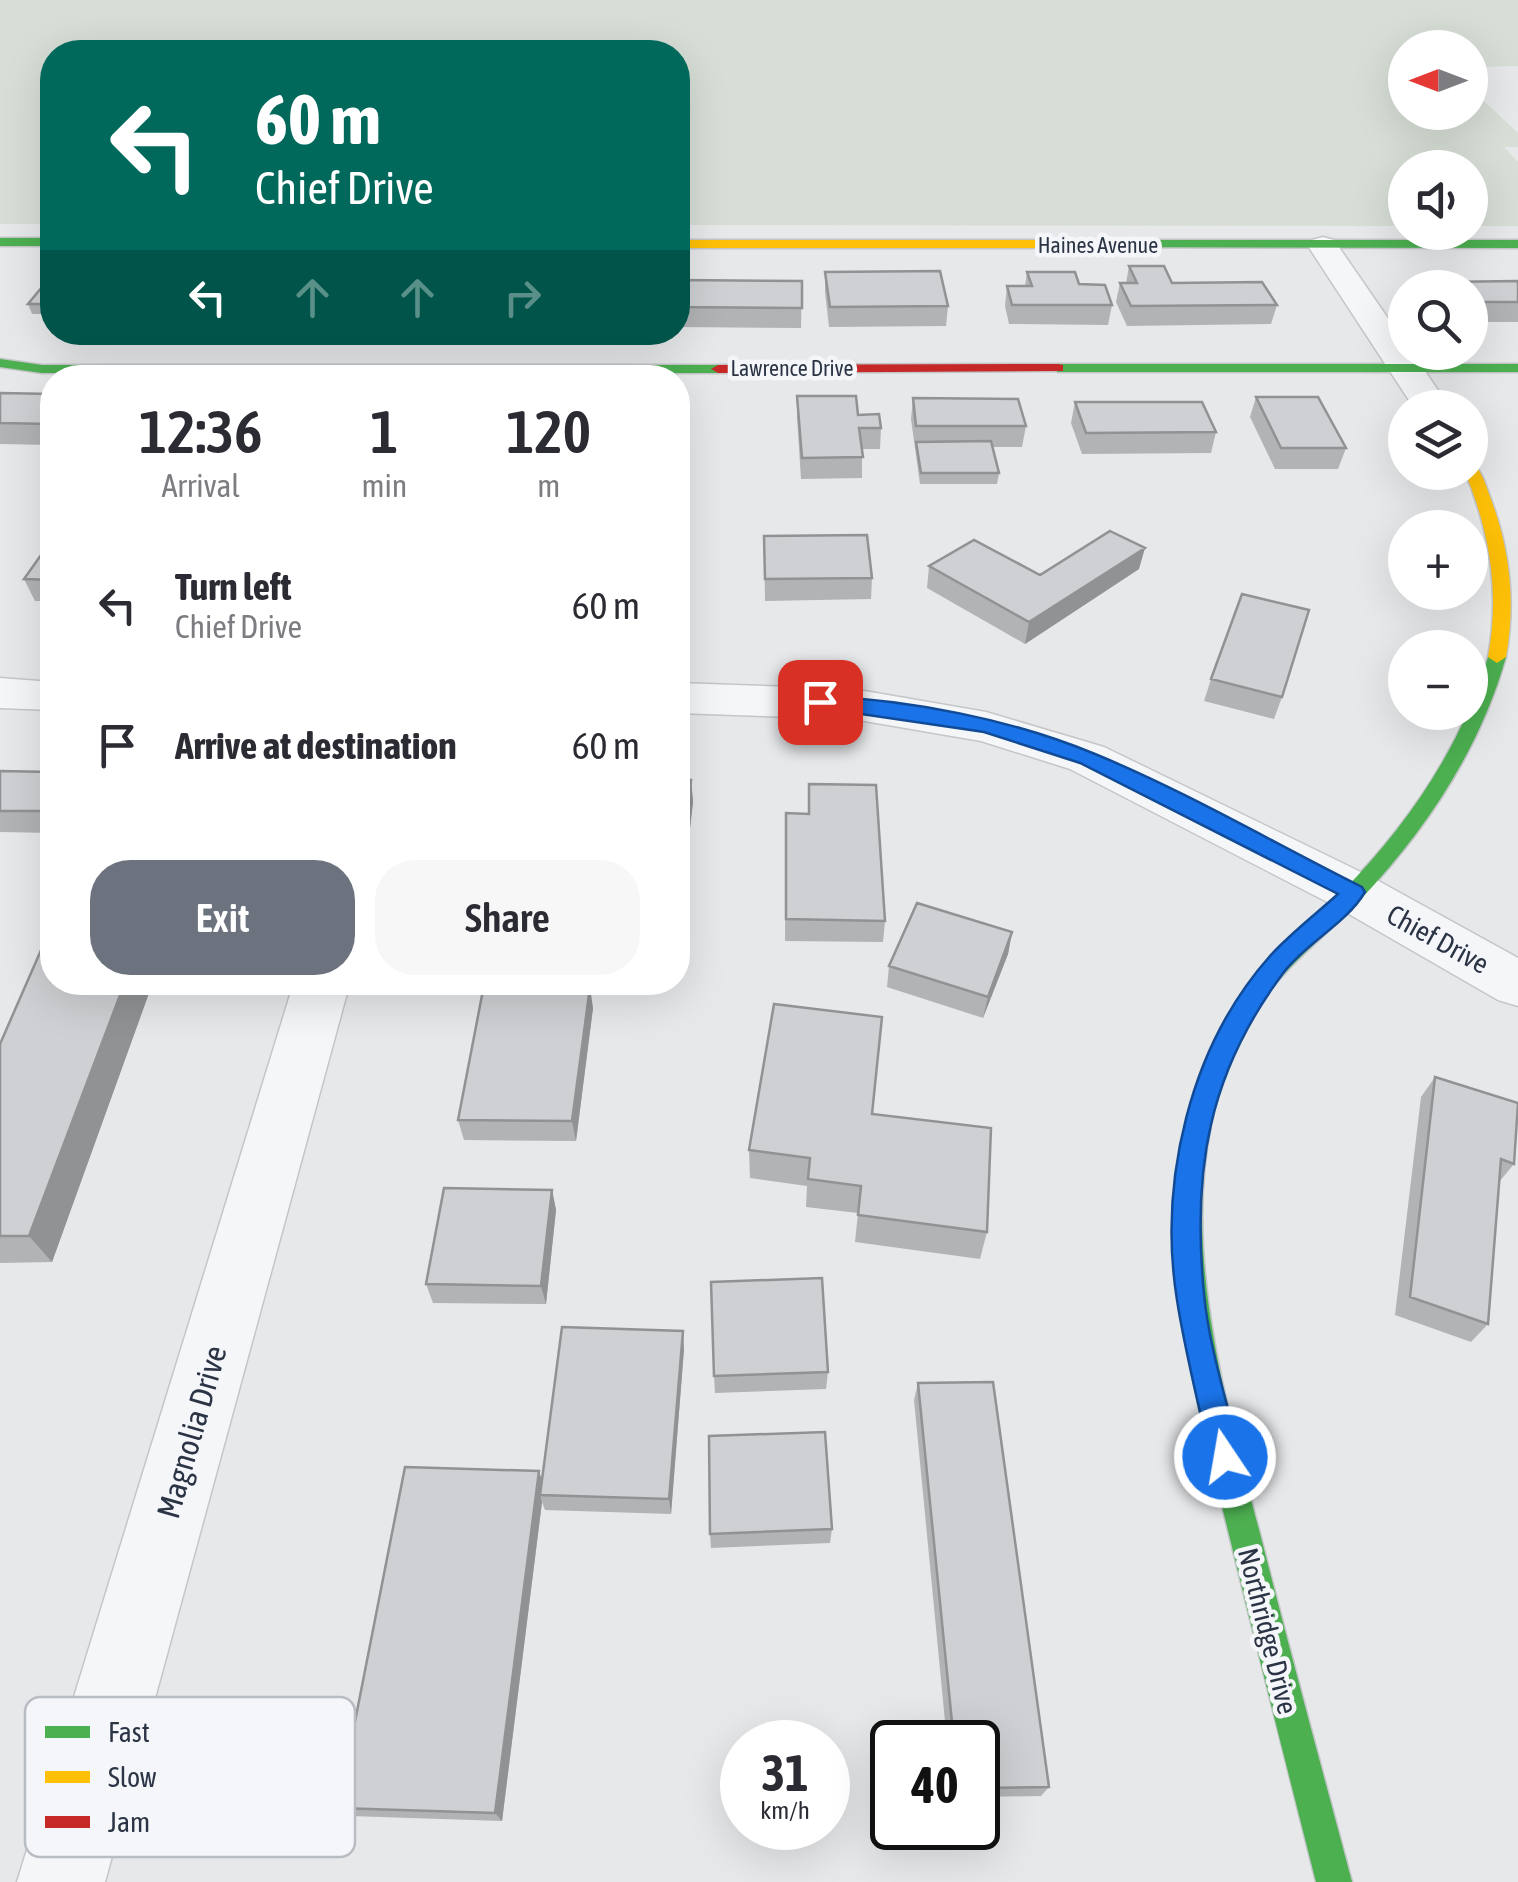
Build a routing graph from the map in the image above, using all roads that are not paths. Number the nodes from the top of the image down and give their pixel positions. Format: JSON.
{"nodes":[{"id":1,"x":0,"y":242,"type":"edge"},
{"id":2,"x":40,"y":242,"type":"edge"},
{"id":3,"x":690,"y":244,"type":"edge"},
{"id":4,"x":1518,"y":244,"type":"edge"},
{"id":5,"x":1323,"y":246,"type":"junction"},
{"id":6,"x":1388,"y":343,"type":"edge"},
{"id":7,"x":0,"y":363,"type":"edge"},
{"id":8,"x":40,"y":368,"type":"edge"},
{"id":9,"x":690,"y":368,"type":"edge"},
{"id":10,"x":1388,"y":368,"type":"edge"},
{"id":11,"x":1488,"y":368,"type":"edge"},
{"id":12,"x":1518,"y":368,"type":"edge"},
{"id":13,"x":1481,"y":490,"type":"edge"},
{"id":14,"x":1512,"y":609,"type":"edge"},
{"id":15,"x":0,"y":693,"type":"edge"},
{"id":16,"x":40,"y":695,"type":"edge"},
{"id":17,"x":690,"y":698,"type":"edge"},
{"id":18,"x":1354,"y":892,"type":"junction"},
{"id":19,"x":1518,"y":984,"type":"edge"},
{"id":20,"x":318,"y":995,"type":"edge"},
{"id":21,"x":115,"y":1697,"type":"edge"},
{"id":22,"x":69,"y":1857,"type":"edge"},
{"id":23,"x":62,"y":1882,"type":"edge"},
{"id":24,"x":1334,"y":1882,"type":"edge"}],
"edges":[{"from":1,"to":2,"type":"street"},
{"from":3,"to":5,"type":"street","name":"Haines Avenue"},
{"from":4,"to":5,"type":"street","name":"Haines Avenue"},
{"from":5,"to":6,"type":"street"},
{"from":7,"to":8,"type":"street","name":"Lawrence Drive"},
{"from":9,"to":10,"type":"street","name":"Lawrence Drive"},
{"from":11,"to":12,"type":"street","name":"Lawrence Drive"},
{"from":13,"to":14,"type":"street","name":"Northridge Drive"},
{"from":14,"to":18,"type":"street","name":"Northridge Drive"},
{"from":15,"to":16,"type":"street"},
{"from":17,"to":18,"type":"street","name":"Chief Drive"},
{"from":18,"to":19,"type":"street","name":"Chief Drive"},
{"from":18,"to":24,"type":"street","name":"Northridge Drive"},
{"from":20,"to":21,"type":"street","name":"Magnolia Drive"},
{"from":22,"to":23,"type":"street","name":"Magnolia Drive"}]}
